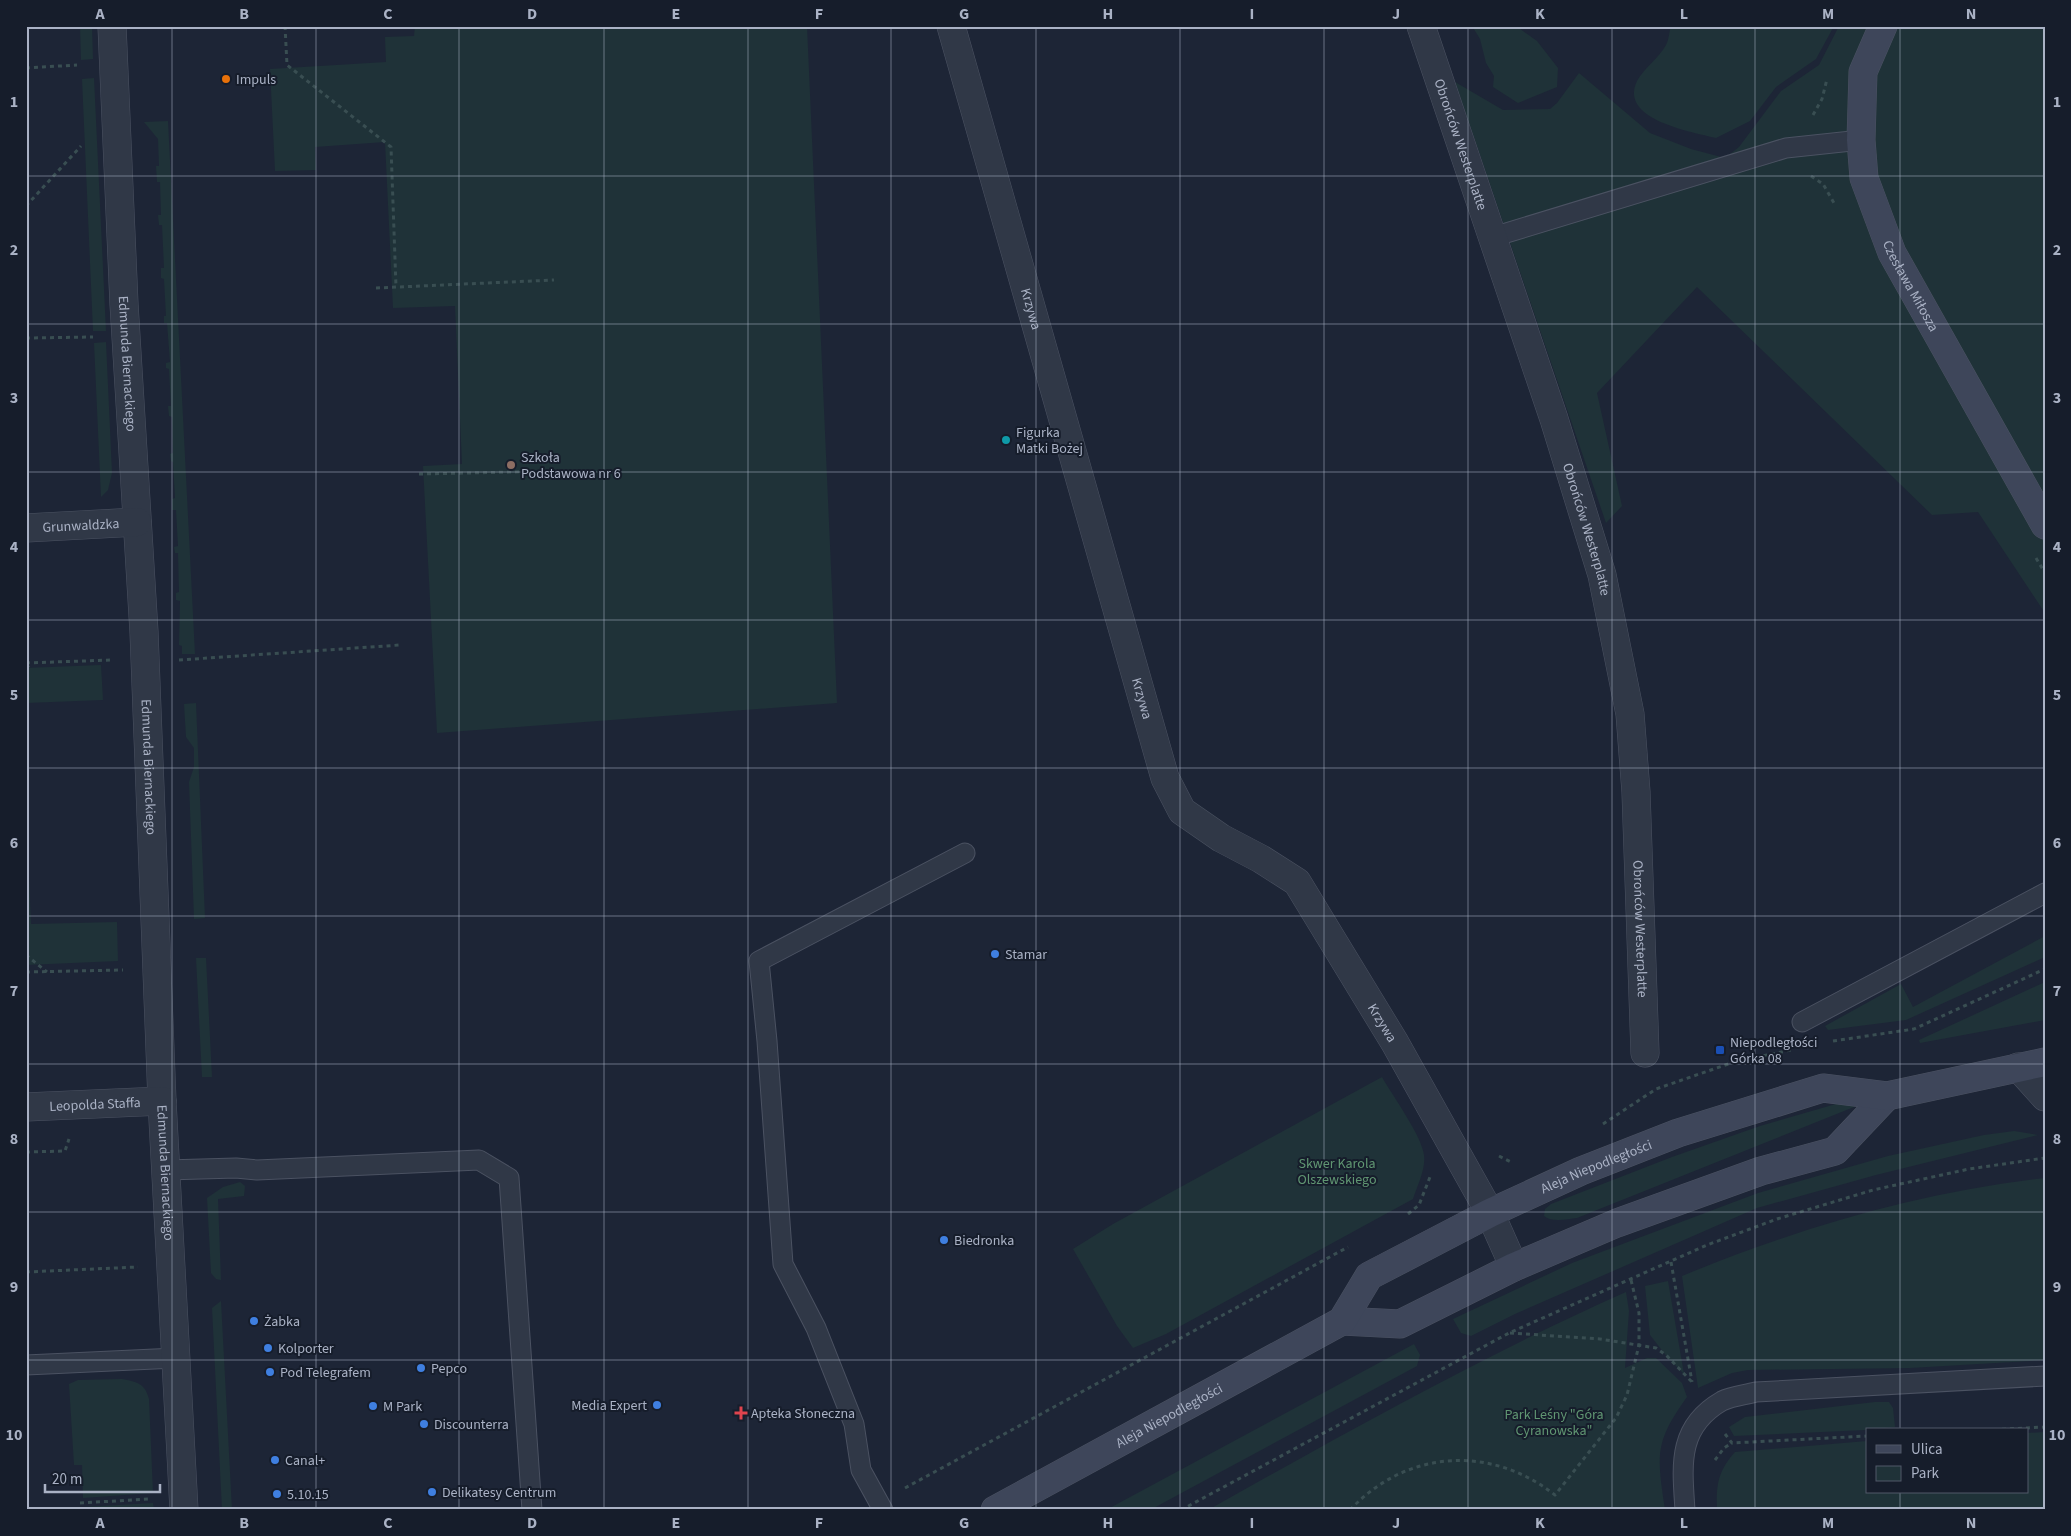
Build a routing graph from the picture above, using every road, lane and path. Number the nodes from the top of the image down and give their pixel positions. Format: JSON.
{"nodes":[{"id":1,"x":112,"y":26,"type":"edge"},
{"id":2,"x":285,"y":26,"type":"edge"},
{"id":3,"x":951,"y":26,"type":"edge"},
{"id":4,"x":1421,"y":26,"type":"edge"},
{"id":5,"x":1883,"y":26,"type":"edge"},
{"id":6,"x":77,"y":65,"type":"dead end"},
{"id":7,"x":26,"y":68,"type":"edge"},
{"id":8,"x":1828,"y":71,"type":"dead end"},
{"id":9,"x":1812,"y":116,"type":"dead end"},
{"id":10,"x":1861,"y":140,"type":"junction"},
{"id":11,"x":81,"y":146,"type":"dead end"},
{"id":12,"x":1803,"y":175,"type":"dead end"},
{"id":13,"x":26,"y":206,"type":"edge"},
{"id":14,"x":1838,"y":208,"type":"dead end"},
{"id":15,"x":1493,"y":237,"type":"junction"},
{"id":16,"x":554,"y":280,"type":"dead end"},
{"id":17,"x":396,"y":287,"type":"junction"},
{"id":18,"x":376,"y":288,"type":"dead end"},
{"id":19,"x":96,"y":336,"type":"dead end"},
{"id":20,"x":26,"y":338,"type":"edge"},
{"id":21,"x":560,"y":472,"type":"dead end"},
{"id":22,"x":420,"y":474,"type":"dead end"},
{"id":23,"x":137,"y":522,"type":"junction"},
{"id":24,"x":2045,"y":525,"type":"edge"},
{"id":25,"x":26,"y":528,"type":"edge"},
{"id":26,"x":400,"y":645,"type":"dead end"},
{"id":27,"x":119,"y":659,"type":"dead end"},
{"id":28,"x":176,"y":660,"type":"dead end"},
{"id":29,"x":26,"y":663,"type":"edge"},
{"id":30,"x":32,"y":663,"type":"junction"},
{"id":31,"x":26,"y":668,"type":"edge"},
{"id":32,"x":965,"y":853,"type":"dead end"},
{"id":33,"x":2045,"y":893,"type":"edge"},
{"id":34,"x":26,"y":955,"type":"edge"},
{"id":35,"x":2045,"y":969,"type":"edge"},
{"id":36,"x":124,"y":970,"type":"dead end"},
{"id":37,"x":26,"y":972,"type":"edge"},
{"id":38,"x":47,"y":972,"type":"junction"},
{"id":39,"x":1802,"y":1022,"type":"dead end"},
{"id":40,"x":1826,"y":1043,"type":"dead end"},
{"id":41,"x":1797,"y":1048,"type":"dead end"},
{"id":42,"x":1645,"y":1053,"type":"dead end"},
{"id":43,"x":2045,"y":1062,"type":"edge"},
{"id":44,"x":2018,"y":1067,"type":"junction"},
{"id":45,"x":1887,"y":1096,"type":"junction"},
{"id":46,"x":2045,"y":1097,"type":"edge"},
{"id":47,"x":162,"y":1102,"type":"junction"},
{"id":48,"x":26,"y":1107,"type":"edge"},
{"id":49,"x":1600,"y":1126,"type":"dead end"},
{"id":50,"x":1498,"y":1155,"type":"dead end"},
{"id":51,"x":2045,"y":1158,"type":"edge"},
{"id":52,"x":1520,"y":1160,"type":"dead end"},
{"id":53,"x":166,"y":1170,"type":"junction"},
{"id":54,"x":1436,"y":1173,"type":"dead end"},
{"id":55,"x":1490,"y":1213,"type":"junction"},
{"id":56,"x":1401,"y":1218,"type":"dead end"},
{"id":57,"x":1350,"y":1246,"type":"dead end"},
{"id":58,"x":1671,"y":1262,"type":"junction"},
{"id":59,"x":139,"y":1267,"type":"dead end"},
{"id":60,"x":1514,"y":1267,"type":"junction"},
{"id":61,"x":26,"y":1272,"type":"edge"},
{"id":62,"x":1631,"y":1280,"type":"junction"},
{"id":63,"x":1342,"y":1321,"type":"junction"},
{"id":64,"x":1509,"y":1333,"type":"junction"},
{"id":65,"x":1639,"y":1345,"type":"junction"},
{"id":66,"x":176,"y":1358,"type":"junction"},
{"id":67,"x":26,"y":1365,"type":"edge"},
{"id":68,"x":2045,"y":1376,"type":"edge"},
{"id":69,"x":1692,"y":1382,"type":"junction"},
{"id":70,"x":1693,"y":1389,"type":"dead end"},
{"id":71,"x":2045,"y":1427,"type":"edge"},
{"id":72,"x":2025,"y":1428,"type":"edge"},
{"id":73,"x":1722,"y":1431,"type":"dead end"},
{"id":74,"x":1866,"y":1436,"type":"edge"},
{"id":75,"x":158,"y":1498,"type":"dead end"},
{"id":76,"x":80,"y":1503,"type":"dead end"},
{"id":77,"x":880,"y":1506,"type":"edge"},
{"id":78,"x":184,"y":1510,"type":"edge"},
{"id":79,"x":532,"y":1510,"type":"edge"},
{"id":80,"x":995,"y":1510,"type":"edge"},
{"id":81,"x":1181,"y":1510,"type":"edge"},
{"id":82,"x":1350,"y":1510,"type":"edge"},
{"id":83,"x":1685,"y":1510,"type":"edge"}],
"edges":[{"from":1,"to":23,"type":"street","name":"Edmunda Biernackiego"},
{"from":2,"to":17,"type":"path"},
{"from":3,"to":55,"type":"street","name":"Krzywa"},
{"from":4,"to":15,"type":"street","name":"Obrońców Westerplatte"},
{"from":5,"to":10,"type":"street","name":"Czesława Miłosza"},
{"from":6,"to":7,"type":"path"},
{"from":8,"to":9,"type":"path"},
{"from":10,"to":15,"type":"lane"},
{"from":10,"to":24,"type":"street","name":"Czesława Miłosza"},
{"from":11,"to":13,"type":"path"},
{"from":12,"to":14,"type":"path"},
{"from":15,"to":42,"type":"street","name":"Obrońców Westerplatte"},
{"from":16,"to":17,"type":"path"},
{"from":17,"to":18,"type":"path"},
{"from":19,"to":20,"type":"path"},
{"from":21,"to":22,"type":"path"},
{"from":23,"to":25,"type":"street","name":"Grunwaldzka"},
{"from":23,"to":47,"type":"street","name":"Edmunda Biernackiego"},
{"from":26,"to":28,"type":"path"},
{"from":27,"to":30,"type":"path"},
{"from":29,"to":30,"type":"path"},
{"from":30,"to":31,"type":"path"},
{"from":32,"to":77,"type":"lane"},
{"from":33,"to":39,"type":"lane"},
{"from":34,"to":38,"type":"path"},
{"from":35,"to":40,"type":"path"},
{"from":36,"to":38,"type":"path"},
{"from":37,"to":38,"type":"path"},
{"from":41,"to":49,"type":"path"},
{"from":43,"to":44,"type":"street","name":"Aleja Niepodległości"},
{"from":44,"to":45,"type":"street","name":"Aleja Niepodległości"},
{"from":44,"to":46,"type":"street"},
{"from":45,"to":55,"type":"street","name":"Aleja Niepodległości"},
{"from":45,"to":60,"type":"street"},
{"from":47,"to":48,"type":"street","name":"Leopolda Staffa"},
{"from":47,"to":53,"type":"street","name":"Edmunda Biernackiego"},
{"from":50,"to":52,"type":"path"},
{"from":51,"to":58,"type":"path"},
{"from":53,"to":66,"type":"street","name":"Edmunda Biernackiego"},
{"from":53,"to":79,"type":"lane"},
{"from":54,"to":56,"type":"path"},
{"from":55,"to":60,"type":"street","name":"Krzywa"},
{"from":55,"to":63,"type":"street","name":"Aleja Niepodległości"},
{"from":57,"to":77,"type":"path"},
{"from":58,"to":62,"type":"path"},
{"from":58,"to":69,"type":"path"},
{"from":59,"to":61,"type":"path"},
{"from":60,"to":63,"type":"street"},
{"from":62,"to":64,"type":"path"},
{"from":62,"to":65,"type":"path"},
{"from":63,"to":80,"type":"street","name":"Aleja Niepodległości"},
{"from":64,"to":65,"type":"path"},
{"from":64,"to":81,"type":"path"},
{"from":65,"to":69,"type":"path"},
{"from":65,"to":82,"type":"path"},
{"from":66,"to":67,"type":"lane"},
{"from":66,"to":78,"type":"street","name":"Edmunda Biernackiego"},
{"from":68,"to":83,"type":"lane"},
{"from":69,"to":70,"type":"path"},
{"from":71,"to":72,"type":"path"},
{"from":73,"to":74,"type":"path"},
{"from":75,"to":76,"type":"path"}]}
